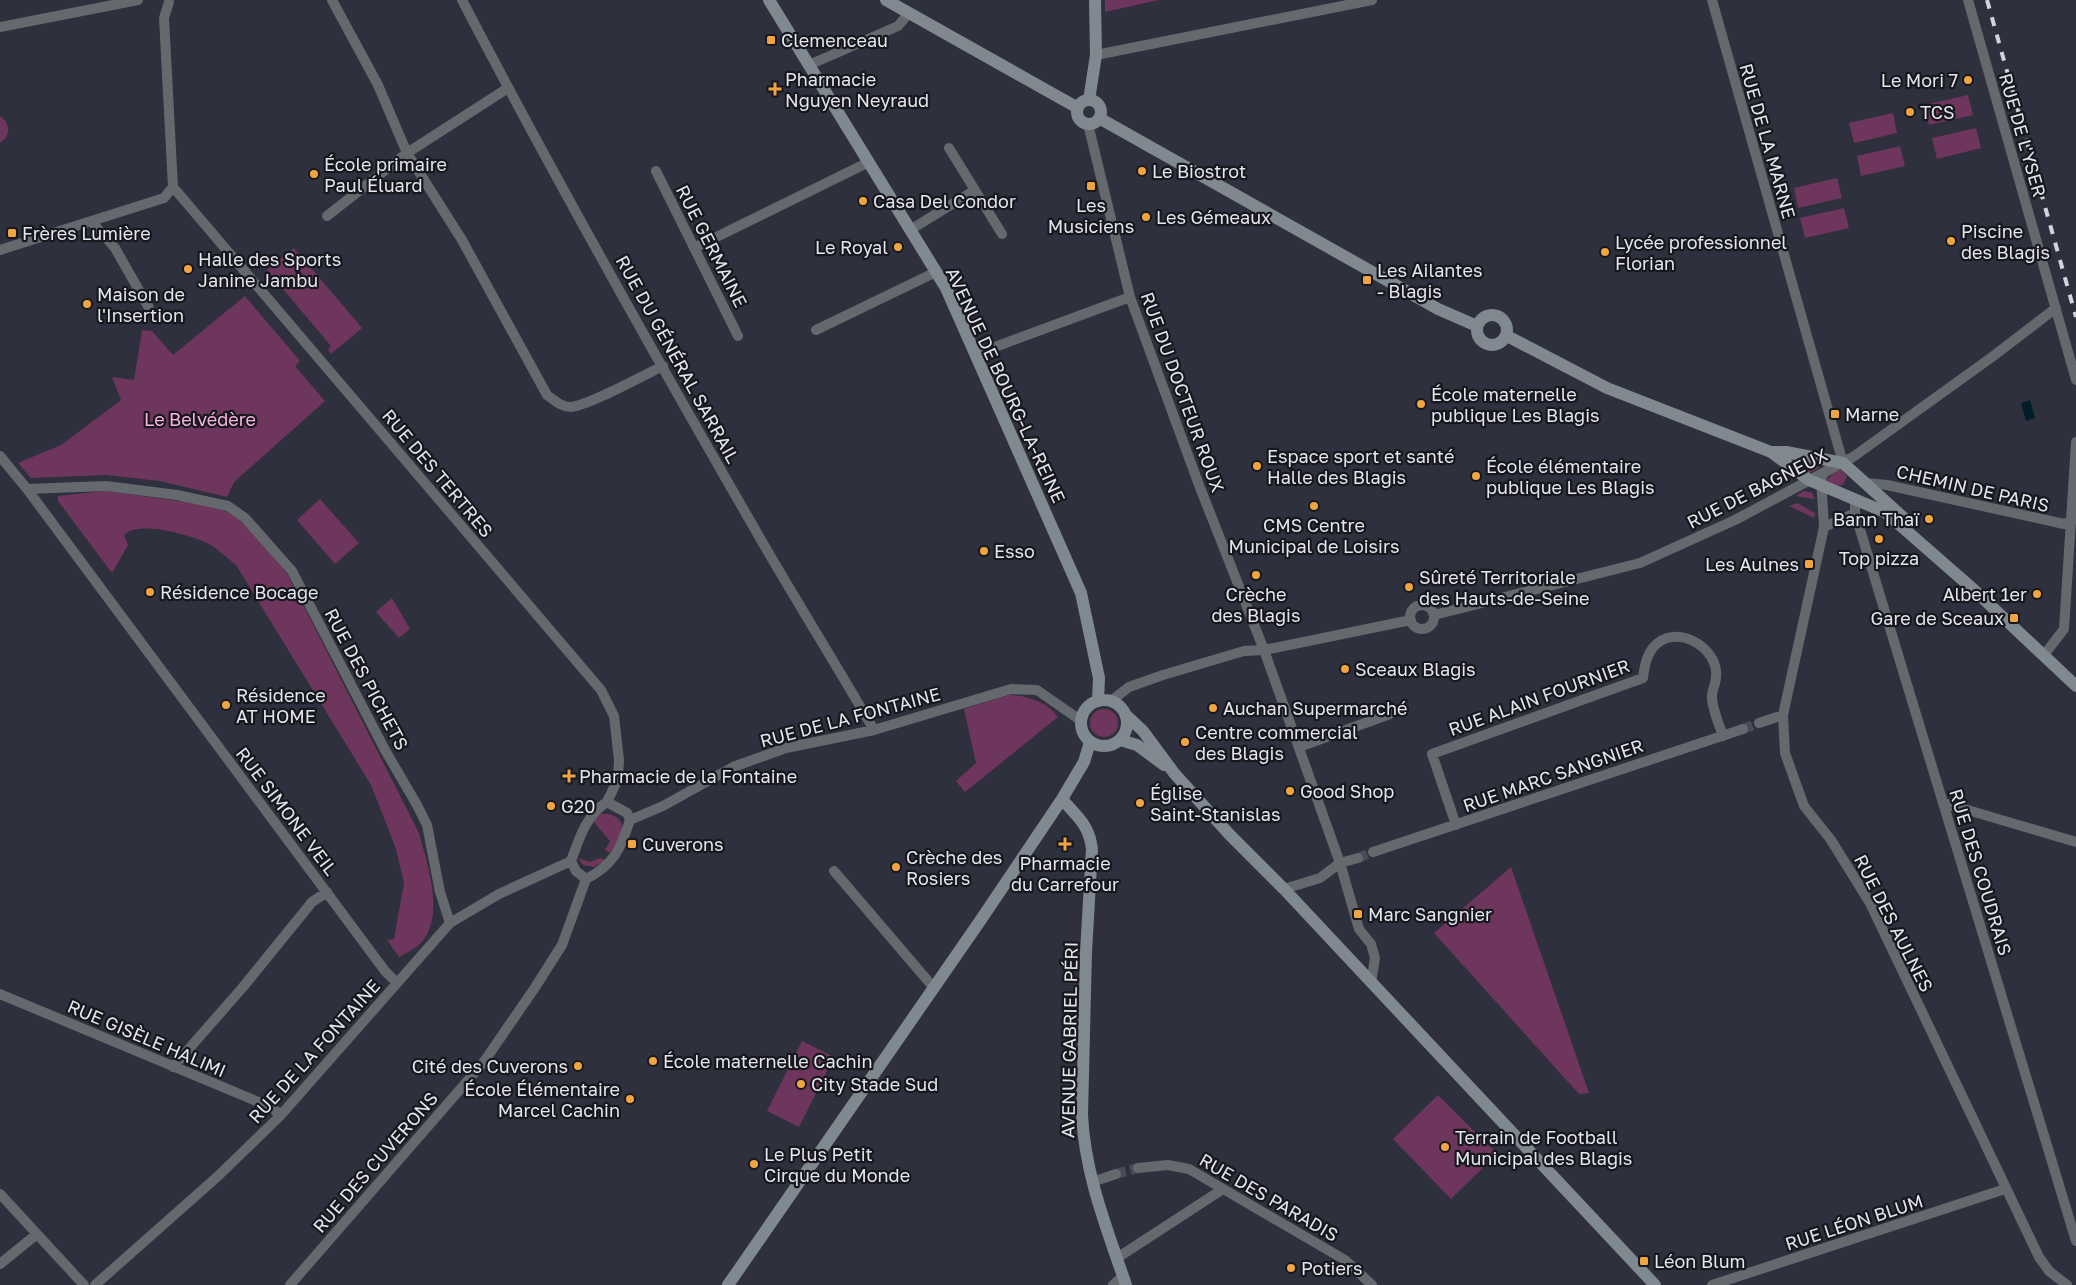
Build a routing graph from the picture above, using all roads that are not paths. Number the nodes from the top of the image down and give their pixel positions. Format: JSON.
{"nodes":[{"id":1,"x":138,"y":0,"type":"edge"},
{"id":2,"x":332,"y":0,"type":"edge"},
{"id":3,"x":462,"y":0,"type":"edge"},
{"id":4,"x":769,"y":0,"type":"edge"},
{"id":5,"x":886,"y":0,"type":"edge"},
{"id":6,"x":1095,"y":0,"type":"edge"},
{"id":7,"x":1372,"y":0,"type":"edge"},
{"id":8,"x":1712,"y":0,"type":"edge"},
{"id":9,"x":1968,"y":0,"type":"edge"},
{"id":10,"x":169,"y":1,"type":"edge"},
{"id":11,"x":909,"y":13,"type":"junction"},
{"id":12,"x":0,"y":28,"type":"edge"},
{"id":13,"x":1096,"y":55,"type":"junction"},
{"id":14,"x":809,"y":65,"type":"junction"},
{"id":15,"x":508,"y":88,"type":"junction"},
{"id":16,"x":1090,"y":100,"type":"junction"},
{"id":17,"x":1078,"y":108,"type":"junction"},
{"id":18,"x":1094,"y":121,"type":"junction"},
{"id":19,"x":949,"y":148,"type":"dead end"},
{"id":20,"x":407,"y":153,"type":"junction"},
{"id":21,"x":869,"y":162,"type":"junction"},
{"id":22,"x":656,"y":171,"type":"dead end"},
{"id":23,"x":174,"y":187,"type":"junction"},
{"id":24,"x":975,"y":190,"type":"junction"},
{"id":25,"x":327,"y":216,"type":"dead end"},
{"id":26,"x":92,"y":222,"type":"junction"},
{"id":27,"x":910,"y":230,"type":"junction"},
{"id":28,"x":1002,"y":234,"type":"dead end"},
{"id":29,"x":694,"y":248,"type":"junction"},
{"id":30,"x":0,"y":250,"type":"edge"},
{"id":31,"x":936,"y":272,"type":"junction"},
{"id":32,"x":1130,"y":297,"type":"junction"},
{"id":33,"x":149,"y":308,"type":"dead end"},
{"id":34,"x":2056,"y":308,"type":"junction"},
{"id":35,"x":1477,"y":326,"type":"junction"},
{"id":36,"x":816,"y":330,"type":"dead end"},
{"id":37,"x":738,"y":336,"type":"dead end"},
{"id":38,"x":1507,"y":336,"type":"junction"},
{"id":39,"x":976,"y":354,"type":"junction"},
{"id":40,"x":663,"y":366,"type":"junction"},
{"id":41,"x":2076,"y":380,"type":"edge"},
{"id":42,"x":2076,"y":442,"type":"edge"},
{"id":43,"x":1772,"y":452,"type":"junction"},
{"id":44,"x":0,"y":456,"type":"edge"},
{"id":45,"x":1843,"y":463,"type":"junction"},
{"id":46,"x":1791,"y":468,"type":"junction"},
{"id":47,"x":1824,"y":472,"type":"junction"},
{"id":48,"x":1861,"y":479,"type":"junction"},
{"id":49,"x":1809,"y":480,"type":"junction"},
{"id":50,"x":1887,"y":485,"type":"junction"},
{"id":51,"x":1822,"y":486,"type":"junction"},
{"id":52,"x":27,"y":488,"type":"junction"},
{"id":53,"x":1789,"y":491,"type":"junction"},
{"id":54,"x":1842,"y":494,"type":"junction"},
{"id":55,"x":1883,"y":498,"type":"junction"},
{"id":56,"x":1855,"y":500,"type":"junction"},
{"id":57,"x":1855,"y":513,"type":"junction"},
{"id":58,"x":2072,"y":521,"type":"junction"},
{"id":59,"x":1824,"y":527,"type":"junction"},
{"id":60,"x":1957,"y":575,"type":"junction"},
{"id":61,"x":1434,"y":614,"type":"junction"},
{"id":62,"x":1411,"y":620,"type":"junction"},
{"id":63,"x":1264,"y":650,"type":"junction"},
{"id":64,"x":2044,"y":655,"type":"junction"},
{"id":65,"x":2076,"y":686,"type":"edge"},
{"id":66,"x":1098,"y":701,"type":"junction"},
{"id":67,"x":1111,"y":701,"type":"junction"},
{"id":68,"x":1390,"y":714,"type":"dead end"},
{"id":69,"x":1126,"y":715,"type":"junction"},
{"id":70,"x":1783,"y":715,"type":"junction"},
{"id":71,"x":1080,"y":720,"type":"junction"},
{"id":72,"x":1759,"y":723,"type":"tunnel mouth"},
{"id":73,"x":1743,"y":729,"type":"tunnel mouth"},
{"id":74,"x":874,"y":730,"type":"junction"},
{"id":75,"x":1723,"y":736,"type":"junction"},
{"id":76,"x":1120,"y":740,"type":"junction"},
{"id":77,"x":1090,"y":742,"type":"junction"},
{"id":78,"x":1299,"y":748,"type":"junction"},
{"id":79,"x":1174,"y":773,"type":"junction"},
{"id":80,"x":1062,"y":799,"type":"junction"},
{"id":81,"x":606,"y":802,"type":"junction"},
{"id":82,"x":1944,"y":803,"type":"junction"},
{"id":83,"x":630,"y":820,"type":"junction"},
{"id":84,"x":1456,"y":825,"type":"junction"},
{"id":85,"x":2076,"y":842,"type":"edge"},
{"id":86,"x":1373,"y":852,"type":"tunnel mouth"},
{"id":87,"x":1358,"y":858,"type":"tunnel mouth"},
{"id":88,"x":570,"y":861,"type":"junction"},
{"id":89,"x":1340,"y":863,"type":"junction"},
{"id":90,"x":834,"y":871,"type":"dead end"},
{"id":91,"x":586,"y":879,"type":"junction"},
{"id":92,"x":1284,"y":889,"type":"junction"},
{"id":93,"x":327,"y":892,"type":"junction"},
{"id":94,"x":450,"y":923,"type":"junction"},
{"id":95,"x":397,"y":983,"type":"junction"},
{"id":96,"x":1371,"y":983,"type":"junction"},
{"id":97,"x":934,"y":988,"type":"junction"},
{"id":98,"x":0,"y":994,"type":"edge"},
{"id":99,"x":173,"y":1067,"type":"junction"},
{"id":100,"x":280,"y":1116,"type":"junction"},
{"id":101,"x":1138,"y":1168,"type":"tunnel mouth"},
{"id":102,"x":1116,"y":1174,"type":"tunnel mouth"},
{"id":103,"x":1092,"y":1182,"type":"junction"},
{"id":104,"x":1223,"y":1188,"type":"junction"},
{"id":105,"x":2005,"y":1189,"type":"junction"},
{"id":106,"x":0,"y":1194,"type":"edge"},
{"id":107,"x":37,"y":1234,"type":"junction"},
{"id":108,"x":2076,"y":1241,"type":"edge"},
{"id":109,"x":1117,"y":1258,"type":"junction"},
{"id":110,"x":0,"y":1264,"type":"edge"},
{"id":111,"x":1125,"y":1281,"type":"edge"},
{"id":112,"x":84,"y":1285,"type":"edge"},
{"id":113,"x":95,"y":1285,"type":"edge"},
{"id":114,"x":290,"y":1285,"type":"edge"},
{"id":115,"x":728,"y":1285,"type":"edge"},
{"id":116,"x":1113,"y":1285,"type":"edge"},
{"id":117,"x":1372,"y":1285,"type":"edge"},
{"id":118,"x":1655,"y":1285,"type":"edge"},
{"id":119,"x":1712,"y":1285,"type":"edge"},
{"id":120,"x":2067,"y":1285,"type":"edge"}],
"edges":[{"from":1,"to":12,"type":"street"},
{"from":2,"to":20,"type":"street"},
{"from":3,"to":15,"type":"street","name":"RUE DU GÉNÉRAL SARRAIL"},
{"from":4,"to":14,"type":"main road","name":"AVENUE DE BOURG-LA-REINE"},
{"from":5,"to":11,"type":"main road"},
{"from":6,"to":13,"type":"main road"},
{"from":7,"to":13,"type":"street"},
{"from":8,"to":45,"type":"street","name":"RUE DE LA MARNE"},
{"from":9,"to":34,"type":"street","name":"RUE DE L'YSER"},
{"from":10,"to":23,"type":"street"},
{"from":11,"to":14,"type":"street"},
{"from":11,"to":17,"type":"main road"},
{"from":13,"to":16,"type":"main road"},
{"from":14,"to":21,"type":"main road","name":"AVENUE DE BOURG-LA-REINE"},
{"from":15,"to":20,"type":"street"},
{"from":15,"to":40,"type":"street","name":"RUE DU GÉNÉRAL SARRAIL"},
{"from":16,"to":17,"type":"main road"},
{"from":16,"to":18,"type":"main road"},
{"from":17,"to":18,"type":"main road"},
{"from":18,"to":32,"type":"street","name":"RUE DU DOCTEUR ROUX"},
{"from":18,"to":35,"type":"main road"},
{"from":19,"to":24,"type":"street"},
{"from":20,"to":25,"type":"street"},
{"from":20,"to":40,"type":"street"},
{"from":21,"to":27,"type":"main road","name":"AVENUE DE BOURG-LA-REINE"},
{"from":21,"to":29,"type":"street"},
{"from":22,"to":29,"type":"street","name":"RUE GERMAINE"},
{"from":23,"to":26,"type":"street"},
{"from":23,"to":81,"type":"street","name":"RUE DES TERTRES"},
{"from":24,"to":27,"type":"street"},
{"from":24,"to":28,"type":"street"},
{"from":26,"to":30,"type":"street"},
{"from":26,"to":33,"type":"street"},
{"from":27,"to":31,"type":"main road","name":"AVENUE DE BOURG-LA-REINE"},
{"from":29,"to":37,"type":"street","name":"RUE GERMAINE"},
{"from":31,"to":36,"type":"street"},
{"from":31,"to":39,"type":"main road","name":"AVENUE DE BOURG-LA-REINE"},
{"from":32,"to":39,"type":"street"},
{"from":32,"to":63,"type":"street","name":"RUE DU DOCTEUR ROUX"},
{"from":34,"to":41,"type":"street","name":"RUE DE L'YSER"},
{"from":34,"to":45,"type":"street","name":"RUE DE BAGNEUX"},
{"from":35,"to":38,"type":"main road"},
{"from":35,"to":38,"type":"main road"},
{"from":38,"to":43,"type":"main road"},
{"from":39,"to":66,"type":"main road","name":"AVENUE DE BOURG-LA-REINE"},
{"from":40,"to":74,"type":"street","name":"RUE DU GÉNÉRAL SARRAIL"},
{"from":42,"to":58,"type":"street"},
{"from":43,"to":45,"type":"main road"},
{"from":43,"to":46,"type":"main road"},
{"from":44,"to":52,"type":"street"},
{"from":45,"to":47,"type":"street","name":"RUE DE BAGNEUX"},
{"from":45,"to":48,"type":"main road"},
{"from":46,"to":49,"type":"main road"},
{"from":46,"to":53,"type":"street"},
{"from":47,"to":49,"type":"street","name":"RUE DE BAGNEUX"},
{"from":47,"to":51,"type":"street","name":"RUE DES AULNES"},
{"from":48,"to":50,"type":"street","name":"CHEMIN DE PARIS"},
{"from":48,"to":54,"type":"main road"},
{"from":48,"to":55,"type":"main road"},
{"from":48,"to":56,"type":"main road"},
{"from":49,"to":51,"type":"main road"},
{"from":49,"to":53,"type":"street","name":"RUE DE BAGNEUX"},
{"from":50,"to":55,"type":"street"},
{"from":50,"to":58,"type":"street","name":"CHEMIN DE PARIS"},
{"from":51,"to":54,"type":"main road"},
{"from":51,"to":59,"type":"street","name":"RUE DES AULNES"},
{"from":52,"to":93,"type":"street","name":"RUE SIMONE VEIL"},
{"from":52,"to":94,"type":"street","name":"RUE DES PICHETS"},
{"from":53,"to":61,"type":"street","name":"RUE DE BAGNEUX"},
{"from":54,"to":56,"type":"main road"},
{"from":55,"to":60,"type":"main road"},
{"from":56,"to":57,"type":"street"},
{"from":56,"to":60,"type":"main road"},
{"from":57,"to":59,"type":"street"},
{"from":57,"to":82,"type":"street","name":"RUE DES COUDRAIS"},
{"from":58,"to":64,"type":"street"},
{"from":59,"to":70,"type":"street","name":"RUE DES AULNES"},
{"from":60,"to":64,"type":"main road"},
{"from":61,"to":62,"type":"street","name":"RUE DE BAGNEUX"},
{"from":61,"to":62,"type":"street","name":"RUE DE BAGNEUX"},
{"from":62,"to":63,"type":"street","name":"RUE DE BAGNEUX"},
{"from":63,"to":67,"type":"street","name":"RUE DE BAGNEUX"},
{"from":63,"to":78,"type":"street","name":"RUE DU DOCTEUR ROUX"},
{"from":64,"to":65,"type":"main road"},
{"from":66,"to":67,"type":"main road"},
{"from":66,"to":71,"type":"main road"},
{"from":67,"to":69,"type":"main road"},
{"from":68,"to":78,"type":"street"},
{"from":69,"to":76,"type":"main road"},
{"from":69,"to":79,"type":"main road"},
{"from":70,"to":72,"type":"street"},
{"from":70,"to":105,"type":"street","name":"RUE DES AULNES"},
{"from":71,"to":74,"type":"street","name":"RUE DE LA FONTAINE"},
{"from":71,"to":77,"type":"main road"},
{"from":73,"to":75,"type":"street","name":"RUE MARC SANGNIER"},
{"from":74,"to":83,"type":"street","name":"RUE DE LA FONTAINE"},
{"from":75,"to":84,"type":"street","name":"RUE MARC SANGNIER"},
{"from":75,"to":84,"type":"street","name":"RUE ALAIN FOURNIER"},
{"from":76,"to":77,"type":"main road"},
{"from":76,"to":79,"type":"main road"},
{"from":77,"to":80,"type":"main road"},
{"from":78,"to":89,"type":"street","name":"RUE DU DOCTEUR ROUX"},
{"from":79,"to":92,"type":"main road"},
{"from":80,"to":97,"type":"main road"},
{"from":80,"to":103,"type":"main road","name":"AVENUE GABRIEL PÉRI"},
{"from":81,"to":83,"type":"street"},
{"from":81,"to":88,"type":"street","name":"RUE DES TERTRES"},
{"from":82,"to":85,"type":"street"},
{"from":82,"to":108,"type":"street","name":"RUE DES COUDRAIS"},
{"from":83,"to":91,"type":"street"},
{"from":84,"to":86,"type":"street","name":"RUE MARC SANGNIER"},
{"from":87,"to":89,"type":"street"},
{"from":88,"to":91,"type":"street"},
{"from":88,"to":94,"type":"street","name":"RUE DE LA FONTAINE"},
{"from":89,"to":92,"type":"street"},
{"from":89,"to":96,"type":"street","name":"RUE DU DOCTEUR ROUX"},
{"from":90,"to":97,"type":"street"},
{"from":91,"to":114,"type":"street","name":"RUE DES CUVERONS"},
{"from":92,"to":96,"type":"main road"},
{"from":93,"to":95,"type":"street","name":"RUE SIMONE VEIL"},
{"from":93,"to":99,"type":"street"},
{"from":94,"to":95,"type":"street","name":"RUE DE LA FONTAINE"},
{"from":95,"to":100,"type":"street","name":"RUE DE LA FONTAINE"},
{"from":96,"to":118,"type":"main road"},
{"from":97,"to":115,"type":"main road"},
{"from":98,"to":99,"type":"street","name":"RUE GISÈLE HALIMI"},
{"from":99,"to":100,"type":"street","name":"RUE GISÈLE HALIMI"},
{"from":100,"to":113,"type":"street","name":"RUE DE LA FONTAINE"},
{"from":101,"to":104,"type":"street","name":"RUE DES PARADIS"},
{"from":102,"to":103,"type":"street"},
{"from":103,"to":109,"type":"main road","name":"AVENUE GABRIEL PÉRI"},
{"from":104,"to":109,"type":"street"},
{"from":104,"to":117,"type":"street","name":"RUE DES PARADIS"},
{"from":105,"to":119,"type":"street","name":"RUE LÉON BLUM"},
{"from":105,"to":120,"type":"street","name":"RUE DES AULNES"},
{"from":106,"to":107,"type":"street"},
{"from":107,"to":110,"type":"street"},
{"from":107,"to":112,"type":"street"},
{"from":109,"to":111,"type":"main road","name":"AVENUE GABRIEL PÉRI"},
{"from":111,"to":116,"type":"street"}]}
